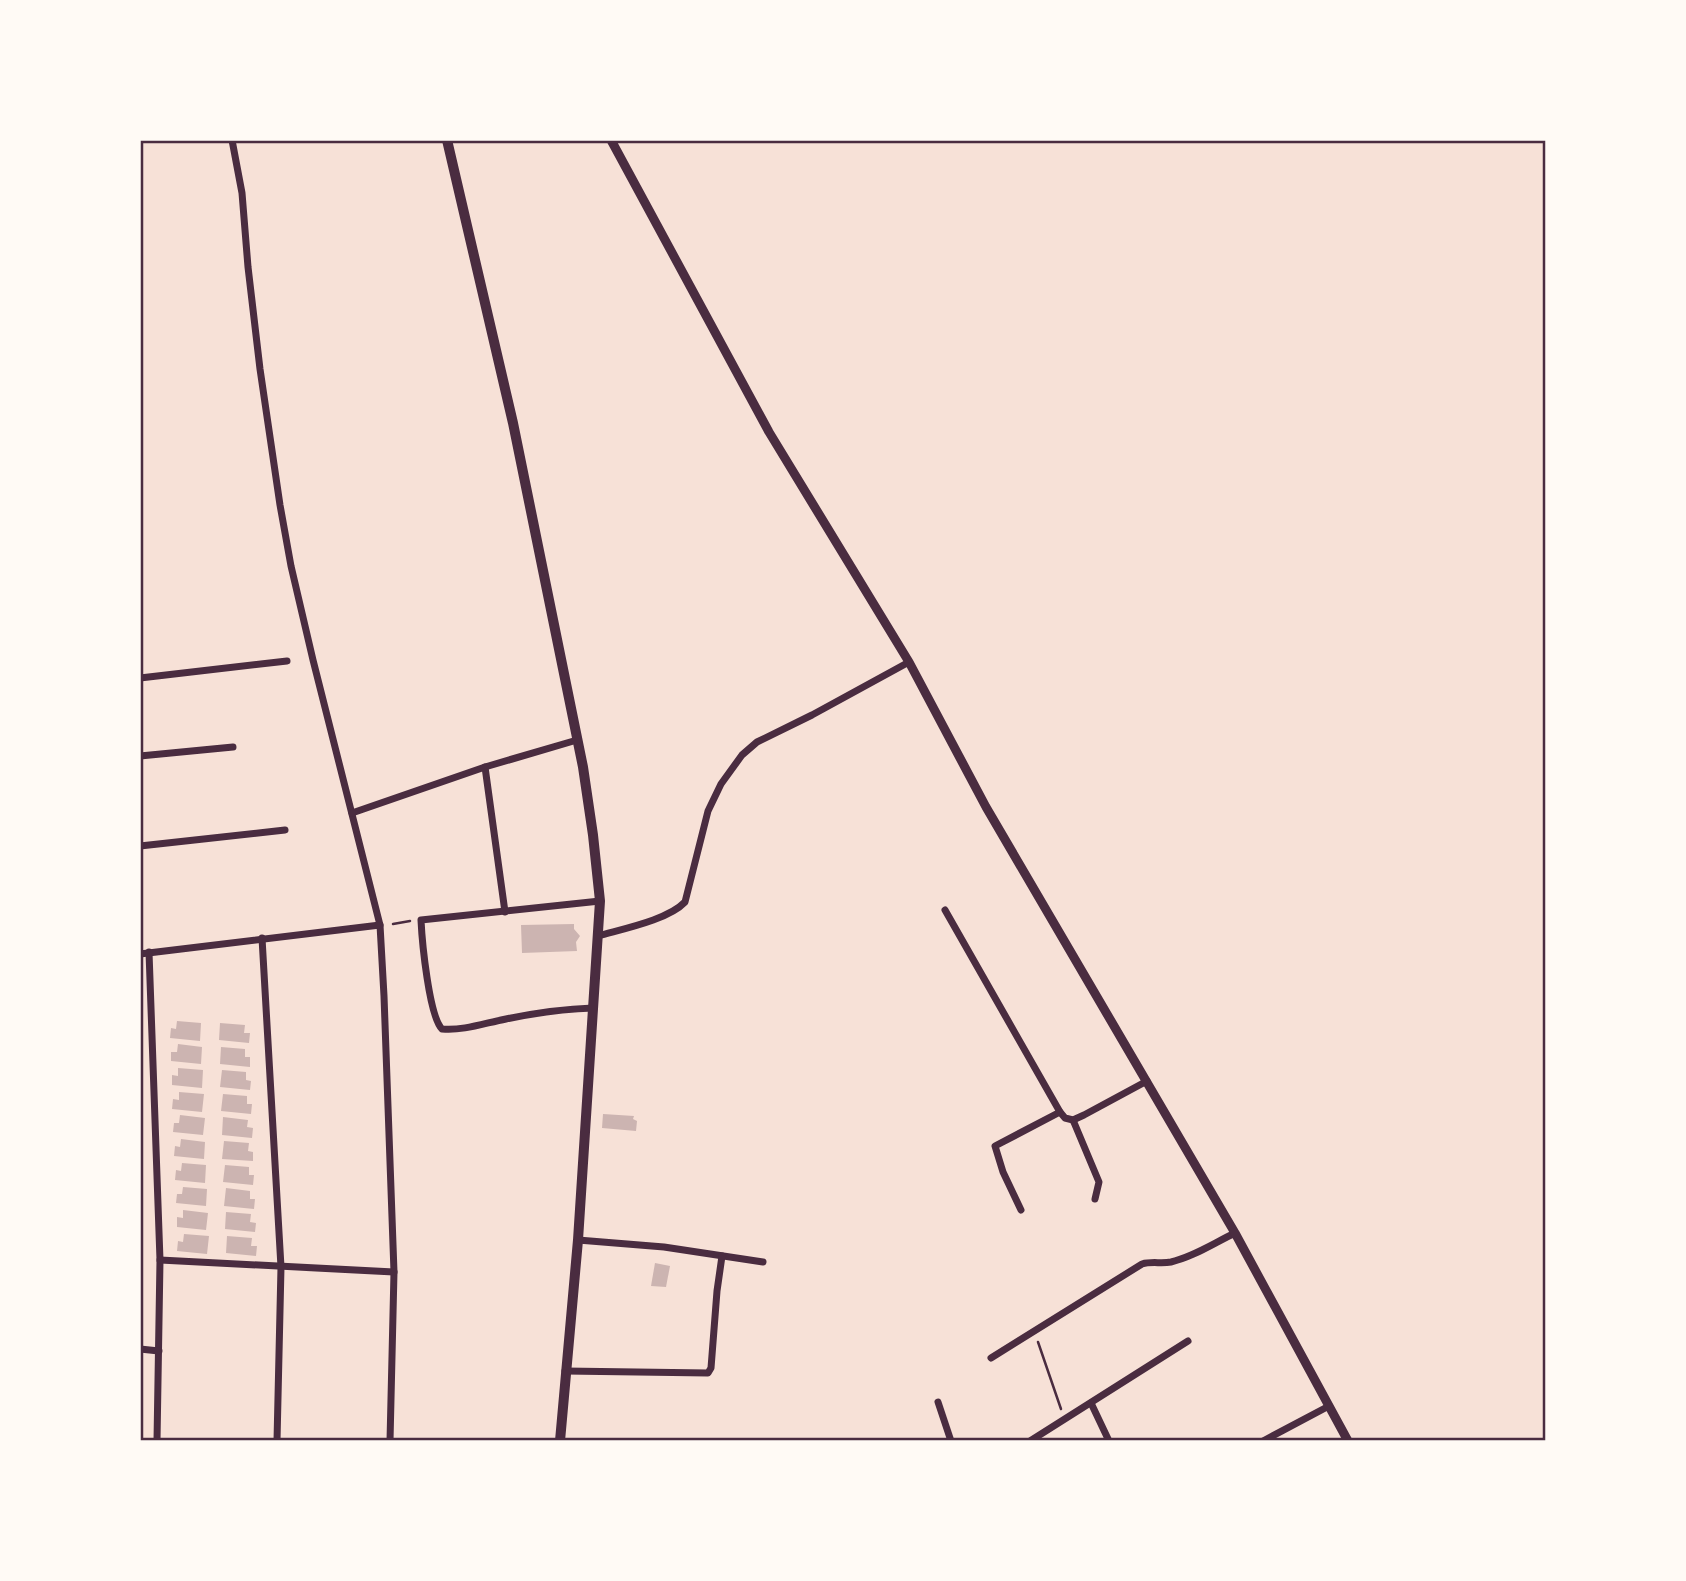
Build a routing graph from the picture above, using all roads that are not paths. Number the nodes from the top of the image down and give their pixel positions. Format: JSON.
{"nodes":[{"id":1,"x":232,"y":140,"type":"edge"},
{"id":2,"x":447,"y":140,"type":"edge"},
{"id":3,"x":611,"y":140,"type":"edge"},
{"id":4,"x":287,"y":661,"type":"dead end"},
{"id":5,"x":909,"y":662,"type":"junction"},
{"id":6,"x":140,"y":678,"type":"edge"},
{"id":7,"x":578,"y":740,"type":"junction"},
{"id":8,"x":233,"y":747,"type":"dead end"},
{"id":9,"x":140,"y":756,"type":"edge"},
{"id":10,"x":485,"y":767,"type":"junction"},
{"id":11,"x":352,"y":813,"type":"junction"},
{"id":12,"x":285,"y":830,"type":"dead end"},
{"id":13,"x":140,"y":846,"type":"edge"},
{"id":14,"x":600,"y":901,"type":"junction"},
{"id":15,"x":945,"y":910,"type":"dead end"},
{"id":16,"x":505,"y":912,"type":"junction"},
{"id":17,"x":380,"y":925,"type":"junction"},
{"id":18,"x":598,"y":936,"type":"junction"},
{"id":19,"x":262,"y":939,"type":"junction"},
{"id":20,"x":149,"y":952,"type":"junction"},
{"id":21,"x":140,"y":954,"type":"edge"},
{"id":22,"x":593,"y":1009,"type":"junction"},
{"id":23,"x":1147,"y":1081,"type":"junction"},
{"id":24,"x":1059,"y":1112,"type":"junction"},
{"id":25,"x":1073,"y":1120,"type":"junction"},
{"id":26,"x":1095,"y":1199,"type":"dead end"},
{"id":27,"x":1021,"y":1210,"type":"dead end"},
{"id":28,"x":1234,"y":1233,"type":"junction"},
{"id":29,"x":578,"y":1240,"type":"junction"},
{"id":30,"x":722,"y":1256,"type":"junction"},
{"id":31,"x":160,"y":1260,"type":"junction"},
{"id":32,"x":763,"y":1262,"type":"dead end"},
{"id":33,"x":281,"y":1267,"type":"junction"},
{"id":34,"x":394,"y":1272,"type":"junction"},
{"id":35,"x":1188,"y":1341,"type":"dead end"},
{"id":36,"x":140,"y":1349,"type":"edge"},
{"id":37,"x":159,"y":1351,"type":"junction"},
{"id":38,"x":991,"y":1357,"type":"dead end"},
{"id":39,"x":565,"y":1371,"type":"junction"},
{"id":40,"x":938,"y":1402,"type":"dead end"},
{"id":41,"x":1091,"y":1403,"type":"junction"},
{"id":42,"x":1329,"y":1406,"type":"junction"},
{"id":43,"x":157,"y":1441,"type":"edge"},
{"id":44,"x":277,"y":1441,"type":"edge"},
{"id":45,"x":390,"y":1441,"type":"edge"},
{"id":46,"x":560,"y":1441,"type":"edge"},
{"id":47,"x":951,"y":1441,"type":"edge"},
{"id":48,"x":1030,"y":1441,"type":"edge"},
{"id":49,"x":1109,"y":1441,"type":"edge"},
{"id":50,"x":1264,"y":1441,"type":"edge"},
{"id":51,"x":1348,"y":1441,"type":"edge"}],
"edges":[{"from":1,"to":11,"type":"street"},
{"from":2,"to":7,"type":"main road"},
{"from":3,"to":5,"type":"street"},
{"from":4,"to":6,"type":"street"},
{"from":5,"to":18,"type":"street"},
{"from":5,"to":23,"type":"street"},
{"from":7,"to":10,"type":"street"},
{"from":7,"to":14,"type":"main road"},
{"from":8,"to":9,"type":"street"},
{"from":10,"to":11,"type":"street"},
{"from":10,"to":16,"type":"street"},
{"from":11,"to":17,"type":"street"},
{"from":12,"to":13,"type":"street"},
{"from":14,"to":16,"type":"street"},
{"from":14,"to":18,"type":"main road"},
{"from":15,"to":24,"type":"street"},
{"from":16,"to":22,"type":"street"},
{"from":17,"to":19,"type":"street"},
{"from":17,"to":34,"type":"street"},
{"from":18,"to":22,"type":"main road"},
{"from":19,"to":20,"type":"street"},
{"from":19,"to":33,"type":"street"},
{"from":20,"to":21,"type":"street"},
{"from":20,"to":31,"type":"street"},
{"from":22,"to":29,"type":"main road"},
{"from":23,"to":25,"type":"street"},
{"from":23,"to":28,"type":"street"},
{"from":24,"to":25,"type":"street"},
{"from":24,"to":27,"type":"street"},
{"from":25,"to":26,"type":"street"},
{"from":28,"to":38,"type":"street"},
{"from":28,"to":42,"type":"street"},
{"from":29,"to":30,"type":"street"},
{"from":29,"to":39,"type":"main road"},
{"from":30,"to":32,"type":"street"},
{"from":30,"to":39,"type":"street"},
{"from":31,"to":33,"type":"street"},
{"from":31,"to":37,"type":"street"},
{"from":33,"to":34,"type":"street"},
{"from":33,"to":44,"type":"street"},
{"from":34,"to":45,"type":"street"},
{"from":35,"to":41,"type":"street"},
{"from":36,"to":37,"type":"street"},
{"from":37,"to":43,"type":"street"},
{"from":39,"to":46,"type":"main road"},
{"from":40,"to":47,"type":"street"},
{"from":41,"to":48,"type":"street"},
{"from":41,"to":49,"type":"street"},
{"from":42,"to":50,"type":"street"},
{"from":42,"to":51,"type":"street"}]}
